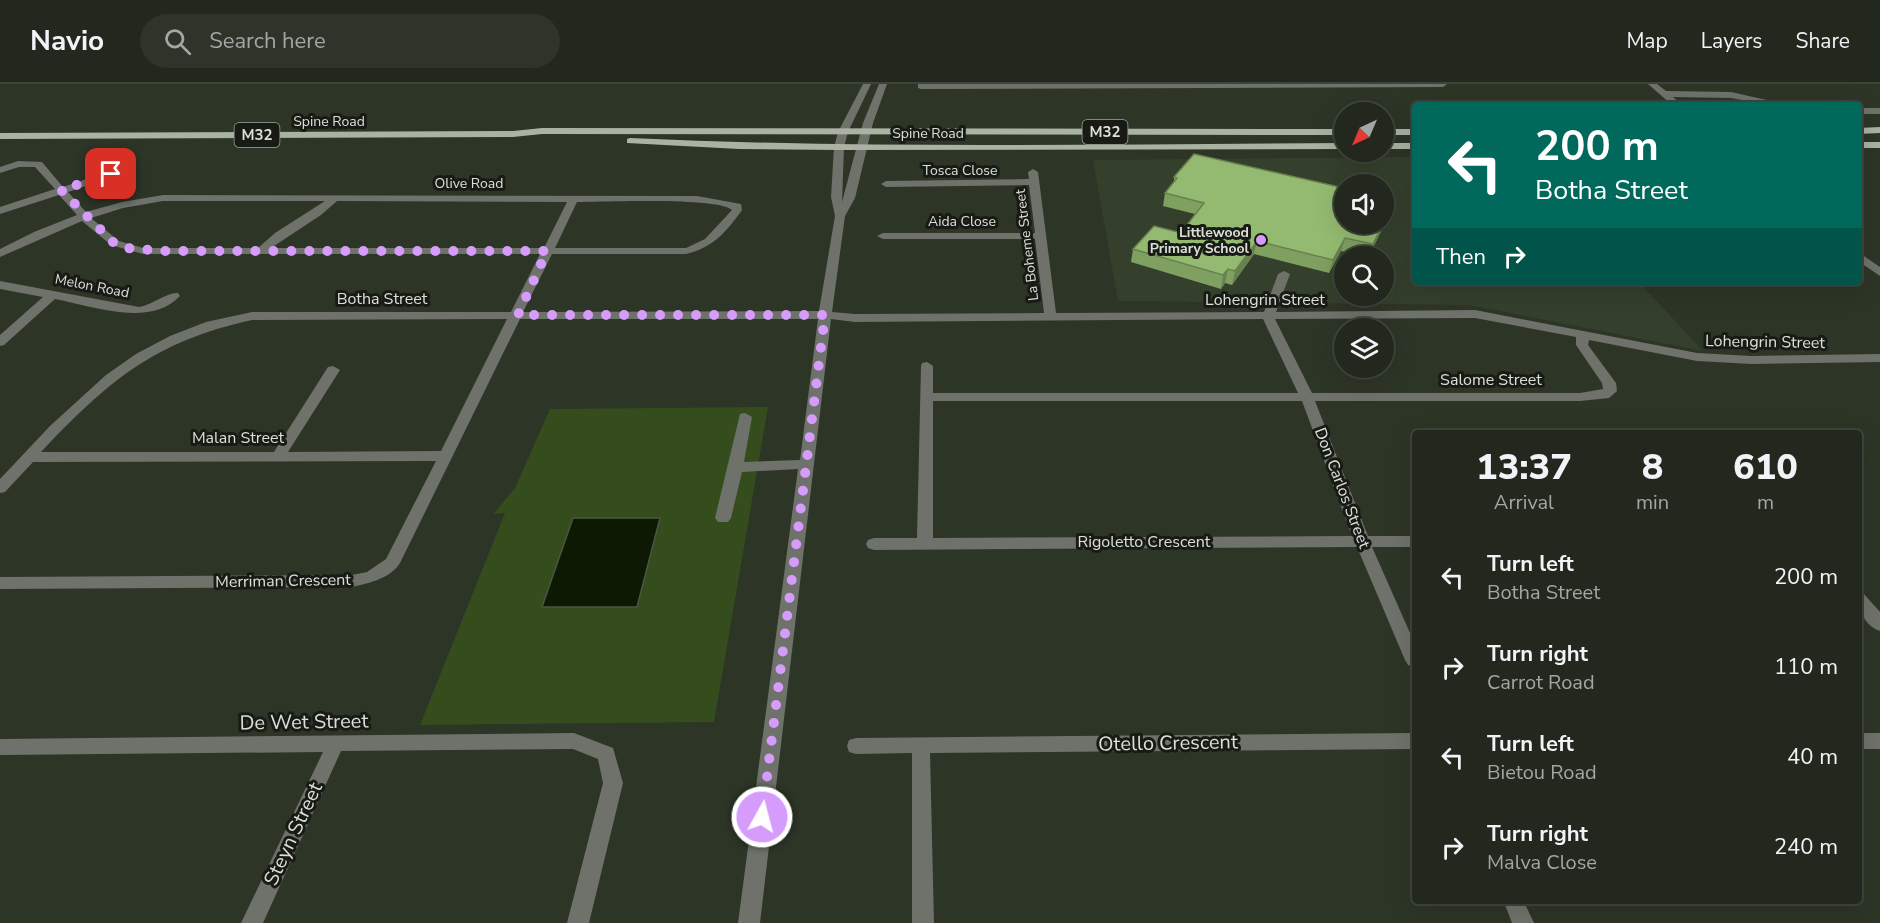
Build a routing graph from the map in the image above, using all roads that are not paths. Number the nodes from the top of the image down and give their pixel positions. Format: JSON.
{"nodes":[{"id":1,"x":867,"y":84,"type":"edge"},
{"id":2,"x":883,"y":84,"type":"edge"},
{"id":3,"x":1443,"y":84,"type":"edge"},
{"id":4,"x":1652,"y":84,"type":"edge"},
{"id":5,"x":1050,"y":85,"type":"edge"},
{"id":6,"x":1232,"y":85,"type":"edge"},
{"id":7,"x":921,"y":86,"type":"dead end"},
{"id":8,"x":1664,"y":94,"type":"junction"},
{"id":9,"x":1673,"y":102,"type":"edge"},
{"id":10,"x":1768,"y":102,"type":"edge"},
{"id":11,"x":1862,"y":111,"type":"edge"},
{"id":12,"x":1880,"y":111,"type":"edge"},
{"id":13,"x":1862,"y":130,"type":"edge"},
{"id":14,"x":1880,"y":130,"type":"edge"},
{"id":15,"x":843,"y":132,"type":"junction"},
{"id":16,"x":866,"y":132,"type":"junction"},
{"id":17,"x":1334,"y":132,"type":"edge"},
{"id":18,"x":1394,"y":132,"type":"edge"},
{"id":19,"x":1412,"y":132,"type":"edge"},
{"id":20,"x":513,"y":134,"type":"junction"},
{"id":21,"x":0,"y":135,"type":"edge"},
{"id":22,"x":1862,"y":145,"type":"edge"},
{"id":23,"x":1880,"y":145,"type":"edge"},
{"id":24,"x":1334,"y":146,"type":"edge"},
{"id":25,"x":1394,"y":146,"type":"edge"},
{"id":26,"x":1412,"y":146,"type":"edge"},
{"id":27,"x":839,"y":147,"type":"junction"},
{"id":28,"x":863,"y":147,"type":"junction"},
{"id":29,"x":0,"y":170,"type":"edge"},
{"id":30,"x":111,"y":174,"type":"dead end"},
{"id":31,"x":1033,"y":178,"type":"joint"},
{"id":32,"x":886,"y":184,"type":"dead end"},
{"id":33,"x":61,"y":190,"type":"junction"},
{"id":34,"x":335,"y":198,"type":"junction"},
{"id":35,"x":574,"y":198,"type":"junction"},
{"id":36,"x":0,"y":211,"type":"edge"},
{"id":37,"x":840,"y":216,"type":"junction"},
{"id":38,"x":87,"y":217,"type":"junction"},
{"id":39,"x":883,"y":236,"type":"dead end"},
{"id":40,"x":1042,"y":236,"type":"junction"},
{"id":41,"x":262,"y":250,"type":"junction"},
{"id":42,"x":547,"y":251,"type":"junction"},
{"id":43,"x":0,"y":254,"type":"edge"},
{"id":44,"x":1862,"y":258,"type":"edge"},
{"id":45,"x":1880,"y":273,"type":"edge"},
{"id":46,"x":1284,"y":274,"type":"dead end"},
{"id":47,"x":0,"y":285,"type":"edge"},
{"id":48,"x":53,"y":294,"type":"junction"},
{"id":49,"x":174,"y":296,"type":"dead end"},
{"id":50,"x":518,"y":315,"type":"junction"},
{"id":51,"x":825,"y":315,"type":"junction"},
{"id":52,"x":1050,"y":315,"type":"junction"},
{"id":53,"x":1268,"y":317,"type":"junction"},
{"id":54,"x":1583,"y":335,"type":"junction"},
{"id":55,"x":0,"y":342,"type":"edge"},
{"id":56,"x":1880,"y":358,"type":"edge"},
{"id":57,"x":927,"y":366,"type":"dead end"},
{"id":58,"x":333,"y":370,"type":"dead end"},
{"id":59,"x":927,"y":397,"type":"junction"},
{"id":60,"x":1307,"y":397,"type":"junction"},
{"id":61,"x":745,"y":417,"type":"dead end"},
{"id":62,"x":278,"y":456,"type":"junction"},
{"id":63,"x":447,"y":456,"type":"junction"},
{"id":64,"x":29,"y":457,"type":"junction"},
{"id":65,"x":808,"y":464,"type":"junction"},
{"id":66,"x":736,"y":467,"type":"junction"},
{"id":67,"x":0,"y":488,"type":"edge"},
{"id":68,"x":723,"y":519,"type":"dead end"},
{"id":69,"x":1362,"y":542,"type":"junction"},
{"id":70,"x":1412,"y":542,"type":"edge"},
{"id":71,"x":925,"y":543,"type":"junction"},
{"id":72,"x":874,"y":544,"type":"dead end"},
{"id":73,"x":0,"y":583,"type":"edge"},
{"id":74,"x":1862,"y":603,"type":"edge"},
{"id":75,"x":1880,"y":624,"type":"edge"},
{"id":76,"x":1412,"y":655,"type":"edge"},
{"id":77,"x":1412,"y":741,"type":"edge"},
{"id":78,"x":1862,"y":741,"type":"edge"},
{"id":79,"x":1880,"y":741,"type":"edge"},
{"id":80,"x":335,"y":745,"type":"junction"},
{"id":81,"x":921,"y":745,"type":"junction"},
{"id":82,"x":856,"y":746,"type":"dead end"},
{"id":83,"x":0,"y":747,"type":"edge"},
{"id":84,"x":1515,"y":904,"type":"edge"},
{"id":85,"x":252,"y":923,"type":"edge"},
{"id":86,"x":578,"y":923,"type":"edge"},
{"id":87,"x":749,"y":923,"type":"edge"},
{"id":88,"x":923,"y":923,"type":"edge"},
{"id":89,"x":1523,"y":923,"type":"edge"}],
"edges":[{"from":1,"to":15,"type":"street"},
{"from":2,"to":16,"type":"street"},
{"from":3,"to":6,"type":"street"},
{"from":4,"to":8,"type":"street"},
{"from":5,"to":6,"type":"street"},
{"from":5,"to":7,"type":"street"},
{"from":8,"to":9,"type":"street"},
{"from":8,"to":10,"type":"street"},
{"from":11,"to":12,"type":"street"},
{"from":13,"to":14,"type":"main road"},
{"from":15,"to":16,"type":"main road","name":"Spine Road","number":"M32"},
{"from":15,"to":20,"type":"main road","name":"Spine Road","number":"M32"},
{"from":15,"to":27,"type":"street"},
{"from":16,"to":17,"type":"main road","name":"Spine Road","number":"M32"},
{"from":16,"to":28,"type":"street"},
{"from":18,"to":19,"type":"main road"},
{"from":20,"to":21,"type":"main road","name":"Spine Road","number":"M32"},
{"from":20,"to":27,"type":"main road","name":"Spine Road","number":"M32"},
{"from":22,"to":23,"type":"main road"},
{"from":24,"to":28,"type":"main road","name":"Spine Road","number":"M32"},
{"from":25,"to":26,"type":"main road"},
{"from":27,"to":28,"type":"main road","name":"Spine Road","number":"M32"},
{"from":27,"to":37,"type":"street"},
{"from":28,"to":37,"type":"street"},
{"from":29,"to":33,"type":"street"},
{"from":30,"to":33,"type":"street"},
{"from":31,"to":32,"type":"street","name":"Tosca Close"},
{"from":31,"to":40,"type":"street","name":"La Boheme Street"},
{"from":33,"to":36,"type":"street"},
{"from":33,"to":38,"type":"street"},
{"from":34,"to":35,"type":"street","name":"Olive Road"},
{"from":34,"to":38,"type":"street","name":"Olive Road"},
{"from":34,"to":41,"type":"street"},
{"from":35,"to":42,"type":"street","name":"Merriman Crescent"},
{"from":35,"to":42,"type":"street","name":"Olive Road"},
{"from":37,"to":51,"type":"street"},
{"from":38,"to":41,"type":"street"},
{"from":38,"to":43,"type":"street","name":"Olive Road"},
{"from":39,"to":40,"type":"street","name":"Aida Close"},
{"from":40,"to":52,"type":"street","name":"La Boheme Street"},
{"from":41,"to":42,"type":"street"},
{"from":42,"to":50,"type":"street","name":"Merriman Crescent"},
{"from":44,"to":45,"type":"street"},
{"from":46,"to":53,"type":"street"},
{"from":47,"to":48,"type":"street","name":"Melon Road"},
{"from":48,"to":49,"type":"street","name":"Melon Road"},
{"from":48,"to":55,"type":"street"},
{"from":50,"to":51,"type":"street","name":"Botha Street"},
{"from":50,"to":63,"type":"street","name":"Merriman Crescent"},
{"from":50,"to":64,"type":"street","name":"Botha Street"},
{"from":51,"to":52,"type":"street","name":"Lohengrin Street"},
{"from":51,"to":65,"type":"street"},
{"from":52,"to":53,"type":"street","name":"Lohengrin Street"},
{"from":53,"to":54,"type":"street","name":"Lohengrin Street"},
{"from":53,"to":60,"type":"street","name":"Don Carlos Street"},
{"from":54,"to":56,"type":"street","name":"Lohengrin Street"},
{"from":54,"to":60,"type":"street","name":"Salome Street"},
{"from":57,"to":59,"type":"street"},
{"from":58,"to":62,"type":"street"},
{"from":59,"to":60,"type":"street"},
{"from":59,"to":71,"type":"street"},
{"from":60,"to":69,"type":"street","name":"Don Carlos Street"},
{"from":61,"to":66,"type":"street"},
{"from":62,"to":63,"type":"street","name":"Malan Street"},
{"from":62,"to":64,"type":"street","name":"Malan Street"},
{"from":63,"to":73,"type":"street","name":"Merriman Crescent"},
{"from":64,"to":67,"type":"street","name":"Botha Street"},
{"from":65,"to":66,"type":"street"},
{"from":65,"to":87,"type":"street"},
{"from":66,"to":68,"type":"street"},
{"from":69,"to":70,"type":"street","name":"Rigoletto Crescent"},
{"from":69,"to":71,"type":"street","name":"Rigoletto Crescent"},
{"from":69,"to":76,"type":"street","name":"Don Carlos Street"},
{"from":71,"to":72,"type":"street","name":"Rigoletto Crescent"},
{"from":74,"to":75,"type":"street"},
{"from":77,"to":81,"type":"street","name":"Otello Crescent"},
{"from":78,"to":79,"type":"street"},
{"from":80,"to":83,"type":"street","name":"De Wet Street"},
{"from":80,"to":85,"type":"street","name":"Steyn Street"},
{"from":80,"to":86,"type":"street","name":"De Wet Street"},
{"from":81,"to":82,"type":"street","name":"Otello Crescent"},
{"from":81,"to":88,"type":"street"},
{"from":84,"to":89,"type":"street"}]}
